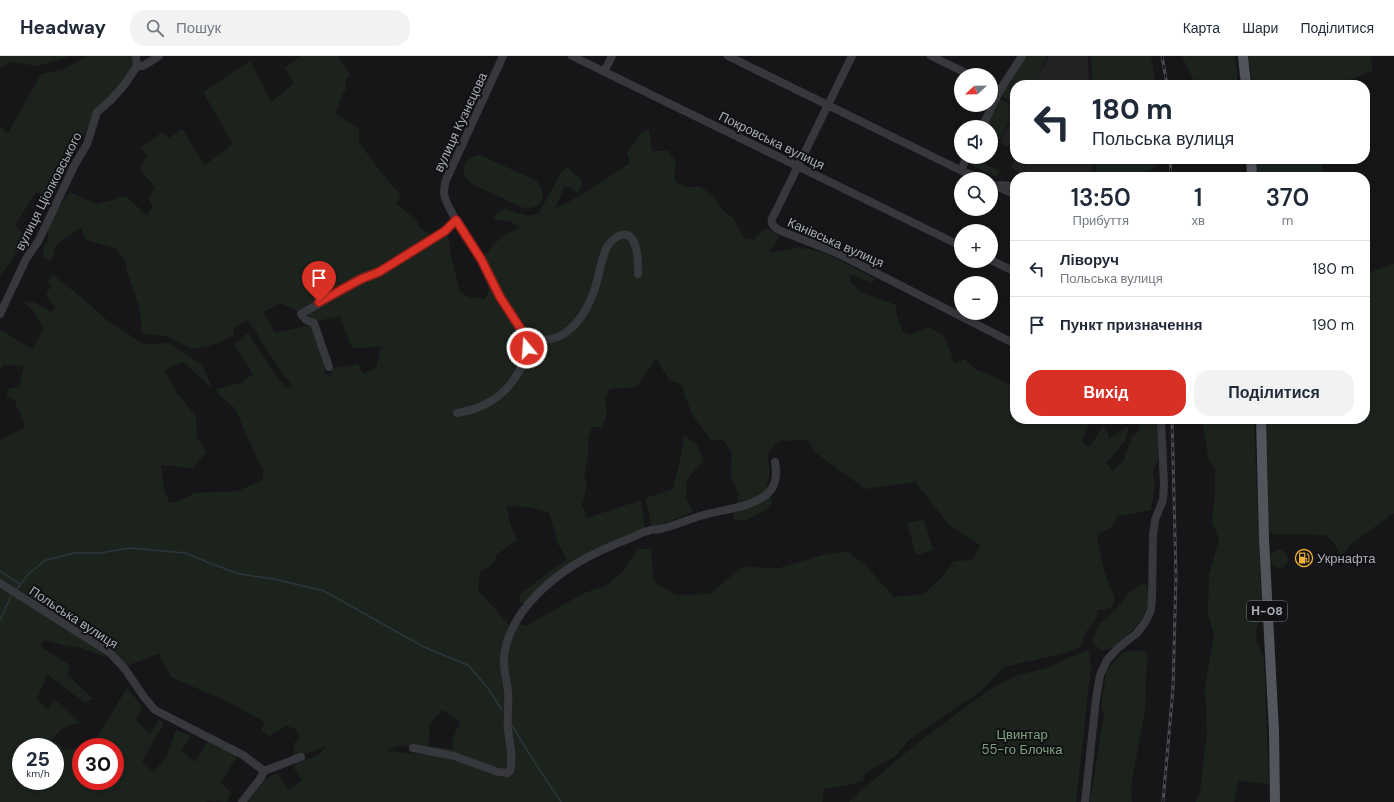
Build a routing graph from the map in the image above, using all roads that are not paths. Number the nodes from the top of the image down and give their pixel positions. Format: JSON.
{"nodes":[{"id":1,"x":136,"y":56,"type":"edge"},
{"id":2,"x":159,"y":56,"type":"edge"},
{"id":3,"x":503,"y":56,"type":"edge"},
{"id":4,"x":572,"y":56,"type":"edge"},
{"id":5,"x":612,"y":56,"type":"edge"},
{"id":6,"x":728,"y":56,"type":"edge"},
{"id":7,"x":852,"y":56,"type":"edge"},
{"id":8,"x":931,"y":56,"type":"edge"},
{"id":9,"x":1022,"y":56,"type":"edge"},
{"id":10,"x":1242,"y":56,"type":"edge"},
{"id":11,"x":137,"y":66,"type":"junction"},
{"id":12,"x":956,"y":68,"type":"edge"},
{"id":13,"x":604,"y":72,"type":"junction"},
{"id":14,"x":1245,"y":80,"type":"edge"},
{"id":15,"x":1000,"y":90,"type":"joint"},
{"id":16,"x":829,"y":106,"type":"junction"},
{"id":17,"x":985,"y":120,"type":"edge"},
{"id":18,"x":964,"y":164,"type":"edge"},
{"id":19,"x":799,"y":166,"type":"junction"},
{"id":20,"x":961,"y":170,"type":"junction"},
{"id":21,"x":965,"y":172,"type":"edge"},
{"id":22,"x":998,"y":184,"type":"edge"},
{"id":23,"x":1010,"y":185,"type":"edge"},
{"id":24,"x":998,"y":186,"type":"edge"},
{"id":25,"x":1010,"y":192,"type":"edge"},
{"id":26,"x":456,"y":220,"type":"junction"},
{"id":27,"x":954,"y":243,"type":"edge"},
{"id":28,"x":998,"y":264,"type":"edge"},
{"id":29,"x":1010,"y":270,"type":"edge"},
{"id":30,"x":638,"y":274,"type":"dead end"},
{"id":31,"x":0,"y":314,"type":"edge"},
{"id":32,"x":526,"y":337,"type":"junction"},
{"id":33,"x":1010,"y":341,"type":"edge"},
{"id":34,"x":330,"y":367,"type":"dead end"},
{"id":35,"x":457,"y":413,"type":"dead end"},
{"id":36,"x":1161,"y":424,"type":"edge"},
{"id":37,"x":1261,"y":424,"type":"edge"},
{"id":38,"x":775,"y":462,"type":"dead end"},
{"id":39,"x":0,"y":583,"type":"edge"},
{"id":40,"x":413,"y":748,"type":"dead end"},
{"id":41,"x":301,"y":757,"type":"dead end"},
{"id":42,"x":264,"y":772,"type":"junction"},
{"id":43,"x":242,"y":802,"type":"edge"},
{"id":44,"x":1085,"y":802,"type":"edge"},
{"id":45,"x":1275,"y":802,"type":"edge"}],
"edges":[{"from":1,"to":11,"type":"street"},
{"from":2,"to":11,"type":"street"},
{"from":3,"to":26,"type":"street","name":"вулиця Кузнєцова"},
{"from":4,"to":13,"type":"street","name":"Покровська вулиця"},
{"from":5,"to":13,"type":"street"},
{"from":6,"to":16,"type":"street"},
{"from":7,"to":16,"type":"street","name":"Канівська вулиця"},
{"from":8,"to":12,"type":"street"},
{"from":9,"to":15,"type":"street"},
{"from":10,"to":14,"type":"main road"},
{"from":11,"to":31,"type":"street","name":"вулиця Ціолковського"},
{"from":13,"to":19,"type":"street","name":"Покровська вулиця"},
{"from":15,"to":17,"type":"street"},
{"from":16,"to":19,"type":"street","name":"Канівська вулиця"},
{"from":16,"to":20,"type":"street"},
{"from":18,"to":20,"type":"street"},
{"from":19,"to":27,"type":"street","name":"Покровська вулиця"},
{"from":19,"to":33,"type":"street","name":"Канівська вулиця"},
{"from":20,"to":21,"type":"street"},
{"from":22,"to":23,"type":"street"},
{"from":24,"to":25,"type":"street"},
{"from":26,"to":32,"type":"street"},
{"from":26,"to":34,"type":"street"},
{"from":28,"to":29,"type":"street"},
{"from":30,"to":32,"type":"street"},
{"from":32,"to":35,"type":"street"},
{"from":36,"to":44,"type":"street"},
{"from":37,"to":45,"type":"main road","number":"Н-08"},
{"from":38,"to":40,"type":"street"},
{"from":39,"to":42,"type":"street","name":"Польська вулиця"},
{"from":41,"to":42,"type":"street"},
{"from":42,"to":43,"type":"street"}]}
